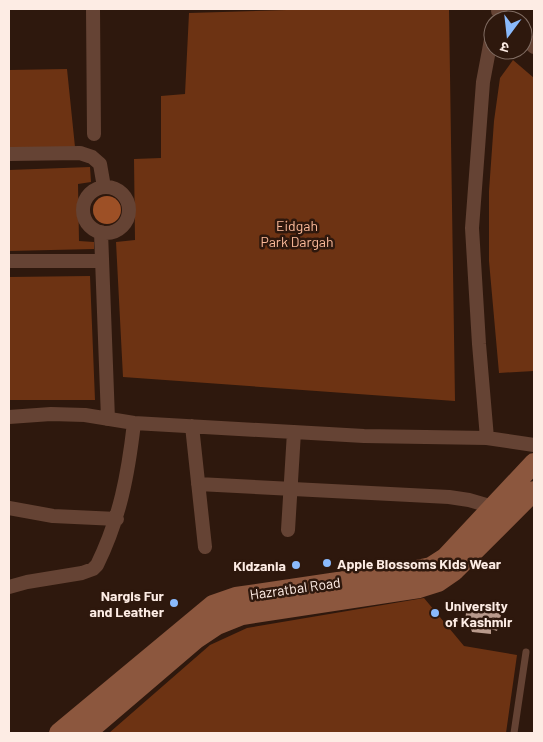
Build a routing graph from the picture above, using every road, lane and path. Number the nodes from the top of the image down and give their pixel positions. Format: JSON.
{"nodes":[{"id":1,"x":93,"y":9,"type":"edge"},
{"id":2,"x":487,"y":60,"type":"edge"},
{"id":3,"x":94,"y":134,"type":"dead end"},
{"id":4,"x":9,"y":154,"type":"edge"},
{"id":5,"x":104,"y":187,"type":"junction"},
{"id":6,"x":100,"y":232,"type":"junction"},
{"id":7,"x":9,"y":261,"type":"edge"},
{"id":8,"x":102,"y":261,"type":"junction"},
{"id":9,"x":9,"y":417,"type":"edge"},
{"id":10,"x":108,"y":419,"type":"junction"},
{"id":11,"x":134,"y":423,"type":"junction"},
{"id":12,"x":192,"y":426,"type":"junction"},
{"id":13,"x":294,"y":432,"type":"junction"},
{"id":14,"x":487,"y":438,"type":"junction"},
{"id":15,"x":534,"y":445,"type":"edge"},
{"id":16,"x":534,"y":463,"type":"edge"},
{"id":17,"x":198,"y":484,"type":"junction"},
{"id":18,"x":291,"y":489,"type":"junction"},
{"id":19,"x":534,"y":491,"type":"edge"},
{"id":20,"x":493,"y":507,"type":"junction"},
{"id":21,"x":9,"y":508,"type":"edge"},
{"id":22,"x":117,"y":519,"type":"junction"},
{"id":23,"x":288,"y":530,"type":"dead end"},
{"id":24,"x":205,"y":547,"type":"dead end"},
{"id":25,"x":9,"y":587,"type":"edge"},
{"id":26,"x":526,"y":652,"type":"dead end"},
{"id":27,"x":59,"y":733,"type":"edge"},
{"id":28,"x":86,"y":733,"type":"edge"},
{"id":29,"x":514,"y":733,"type":"edge"}],
"edges":[{"from":1,"to":3,"type":"street"},
{"from":2,"to":14,"type":"street"},
{"from":4,"to":5,"type":"street"},
{"from":5,"to":6,"type":"street"},
{"from":5,"to":6,"type":"street"},
{"from":6,"to":8,"type":"street"},
{"from":7,"to":8,"type":"street"},
{"from":8,"to":10,"type":"street"},
{"from":9,"to":10,"type":"street"},
{"from":10,"to":11,"type":"street"},
{"from":11,"to":12,"type":"street"},
{"from":11,"to":22,"type":"street"},
{"from":12,"to":13,"type":"street"},
{"from":12,"to":17,"type":"street"},
{"from":13,"to":14,"type":"street"},
{"from":13,"to":18,"type":"street"},
{"from":14,"to":15,"type":"street"},
{"from":16,"to":20,"type":"main road","name":"Hazratbal Road"},
{"from":17,"to":18,"type":"street"},
{"from":17,"to":24,"type":"street"},
{"from":18,"to":20,"type":"street"},
{"from":18,"to":23,"type":"street"},
{"from":19,"to":28,"type":"main road","name":"Hazratbal Road"},
{"from":20,"to":27,"type":"main road","name":"Hazratbal Road"},
{"from":21,"to":22,"type":"street"},
{"from":22,"to":25,"type":"street"},
{"from":26,"to":29,"type":"lane"}]}
